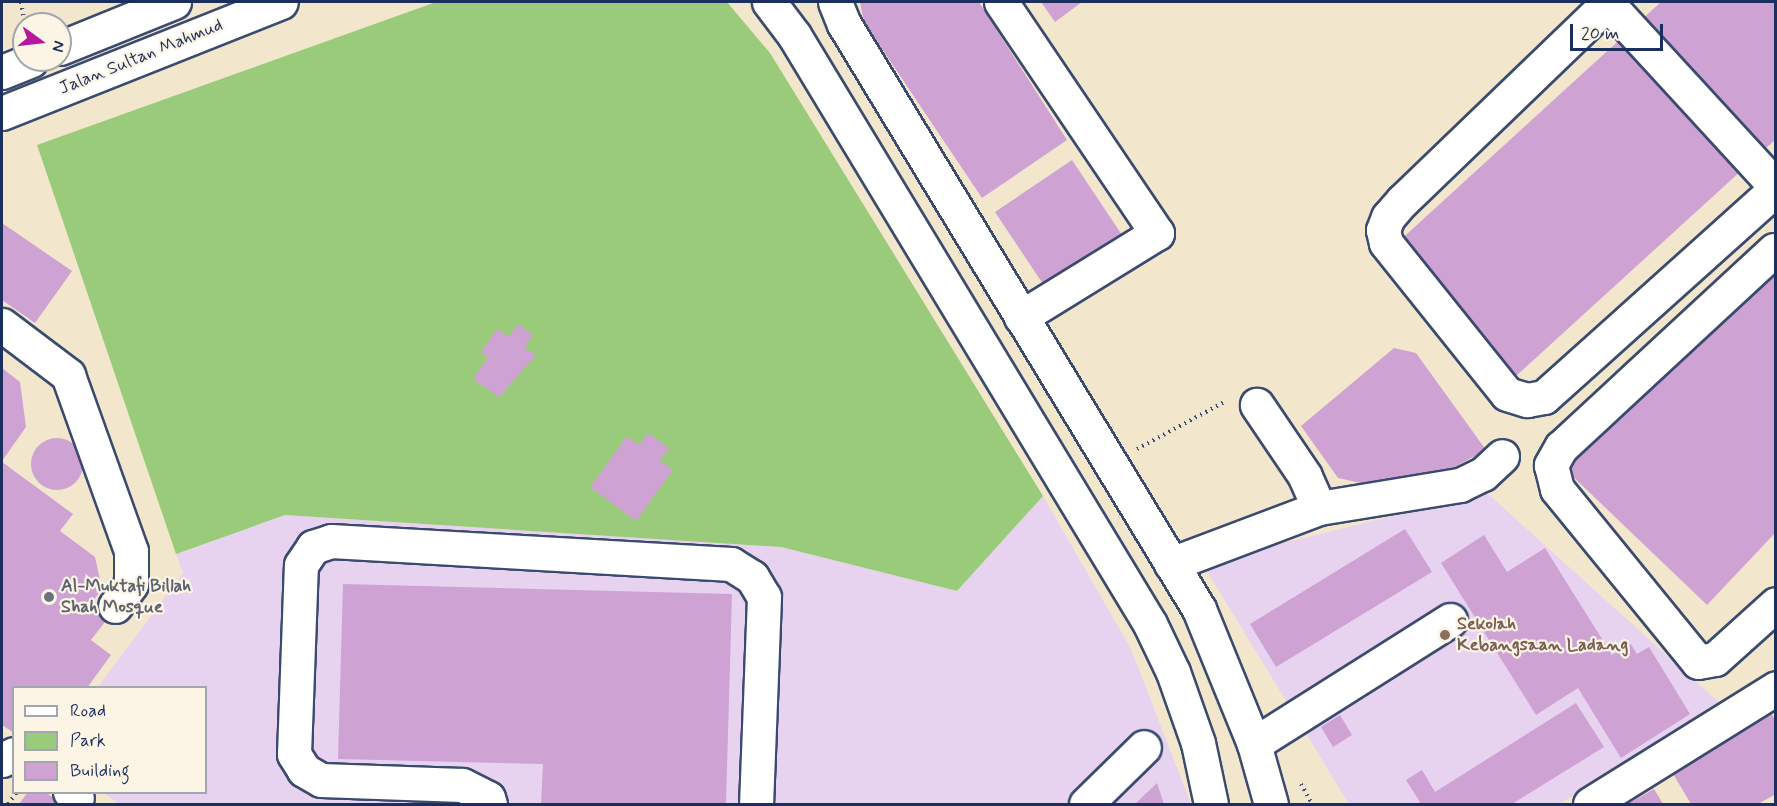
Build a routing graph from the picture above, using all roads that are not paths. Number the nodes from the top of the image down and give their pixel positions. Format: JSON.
{"nodes":[{"id":1,"x":174,"y":2,"type":"edge"},
{"id":2,"x":280,"y":2,"type":"edge"},
{"id":3,"x":769,"y":2,"type":"edge"},
{"id":4,"x":835,"y":2,"type":"edge"},
{"id":5,"x":1001,"y":2,"type":"edge"},
{"id":6,"x":1608,"y":2,"type":"edge"},
{"id":7,"x":72,"y":43,"type":"edge"},
{"id":8,"x":2,"y":114,"type":"edge"},
{"id":9,"x":1776,"y":188,"type":"edge"},
{"id":10,"x":1741,"y":220,"type":"junction"},
{"id":11,"x":1775,"y":250,"type":"edge"},
{"id":12,"x":1021,"y":317,"type":"junction"},
{"id":13,"x":2,"y":325,"type":"edge"},
{"id":14,"x":1257,"y":405,"type":"road end"},
{"id":15,"x":1502,"y":456,"type":"dead end"},
{"id":16,"x":1319,"y":508,"type":"junction"},
{"id":17,"x":1171,"y":564,"type":"junction"},
{"id":18,"x":1776,"y":604,"type":"edge"},
{"id":19,"x":115,"y":606,"type":"dead end"},
{"id":20,"x":1450,"y":620,"type":"dead end"},
{"id":21,"x":1776,"y":688,"type":"edge"},
{"id":22,"x":1254,"y":744,"type":"junction"},
{"id":23,"x":1144,"y":747,"type":"dead end"},
{"id":24,"x":490,"y":804,"type":"edge"},
{"id":25,"x":756,"y":804,"type":"edge"},
{"id":26,"x":1086,"y":804,"type":"edge"},
{"id":27,"x":1211,"y":804,"type":"edge"},
{"id":28,"x":1271,"y":804,"type":"edge"},
{"id":29,"x":1590,"y":804,"type":"edge"}],
"edges":[{"from":1,"to":7,"type":"main road"},
{"from":2,"to":8,"type":"main road","name":"Jalan Sultan Mahmud"},
{"from":3,"to":27,"type":"main road"},
{"from":4,"to":12,"type":"main road"},
{"from":5,"to":12,"type":"main road"},
{"from":6,"to":9,"type":"main road"},
{"from":6,"to":10,"type":"main road"},
{"from":9,"to":10,"type":"main road"},
{"from":10,"to":11,"type":"main road"},
{"from":11,"to":18,"type":"main road"},
{"from":12,"to":17,"type":"main road"},
{"from":13,"to":19,"type":"main road"},
{"from":14,"to":16,"type":"main road"},
{"from":15,"to":16,"type":"main road"},
{"from":16,"to":17,"type":"main road"},
{"from":17,"to":22,"type":"main road"},
{"from":20,"to":22,"type":"main road"},
{"from":21,"to":29,"type":"main road"},
{"from":22,"to":28,"type":"main road"},
{"from":23,"to":26,"type":"main road"},
{"from":24,"to":25,"type":"main road"}]}
